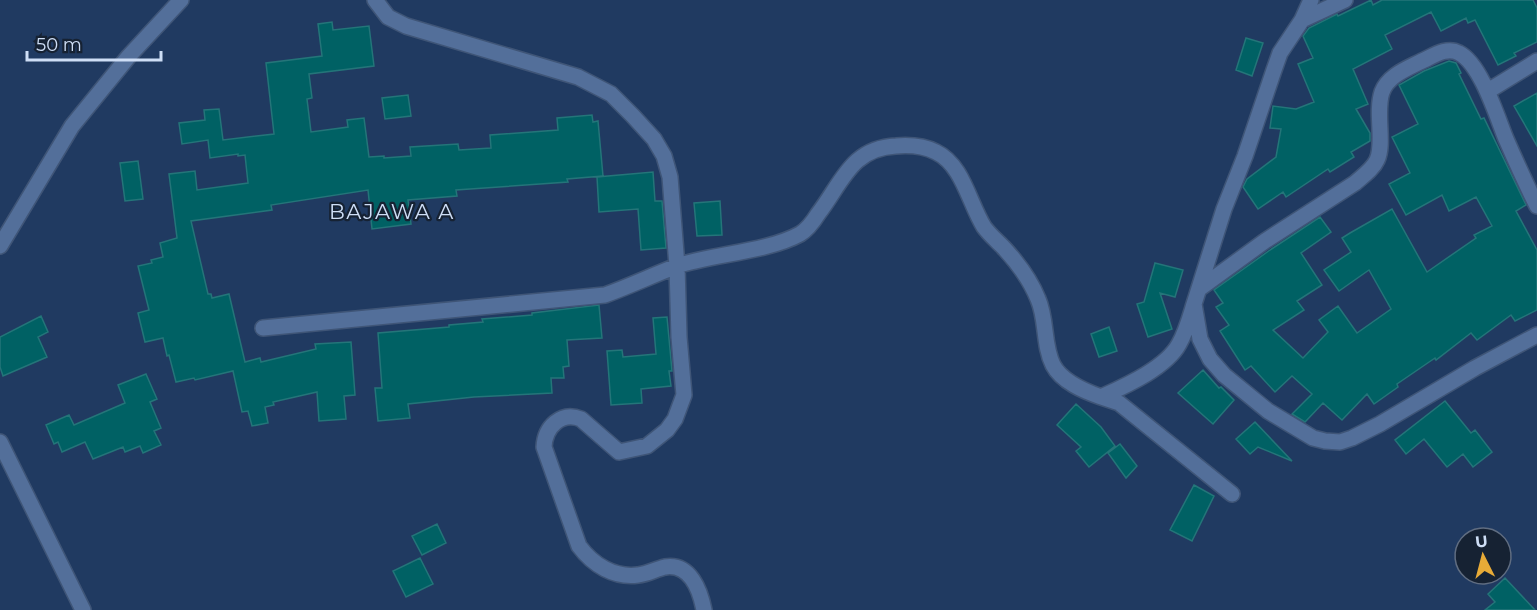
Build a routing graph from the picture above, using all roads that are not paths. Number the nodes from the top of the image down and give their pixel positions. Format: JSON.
{"nodes":[{"id":1,"x":181,"y":0,"type":"edge"},
{"id":2,"x":375,"y":0,"type":"edge"},
{"id":3,"x":1311,"y":0,"type":"edge"},
{"id":4,"x":1345,"y":0,"type":"edge"},
{"id":5,"x":1302,"y":20,"type":"junction"},
{"id":6,"x":1537,"y":61,"type":"edge"},
{"id":7,"x":1488,"y":91,"type":"junction"},
{"id":8,"x":1537,"y":206,"type":"edge"},
{"id":9,"x":0,"y":246,"type":"edge"},
{"id":10,"x":677,"y":266,"type":"junction"},
{"id":11,"x":1200,"y":289,"type":"junction"},
{"id":12,"x":1194,"y":304,"type":"junction"},
{"id":13,"x":263,"y":328,"type":"dead end"},
{"id":14,"x":1537,"y":335,"type":"edge"},
{"id":15,"x":1101,"y":397,"type":"junction"},
{"id":16,"x":0,"y":442,"type":"edge"},
{"id":17,"x":1232,"y":494,"type":"dead end"},
{"id":18,"x":84,"y":610,"type":"edge"},
{"id":19,"x":704,"y":610,"type":"edge"}],
"edges":[{"from":1,"to":9,"type":"street"},
{"from":2,"to":10,"type":"street"},
{"from":3,"to":5,"type":"street"},
{"from":4,"to":5,"type":"street"},
{"from":5,"to":11,"type":"street"},
{"from":6,"to":7,"type":"street"},
{"from":7,"to":8,"type":"street"},
{"from":7,"to":11,"type":"street"},
{"from":10,"to":13,"type":"street"},
{"from":10,"to":15,"type":"street"},
{"from":10,"to":19,"type":"street"},
{"from":11,"to":12,"type":"street"},
{"from":12,"to":14,"type":"street"},
{"from":12,"to":15,"type":"street"},
{"from":15,"to":17,"type":"street"},
{"from":16,"to":18,"type":"street"}]}
